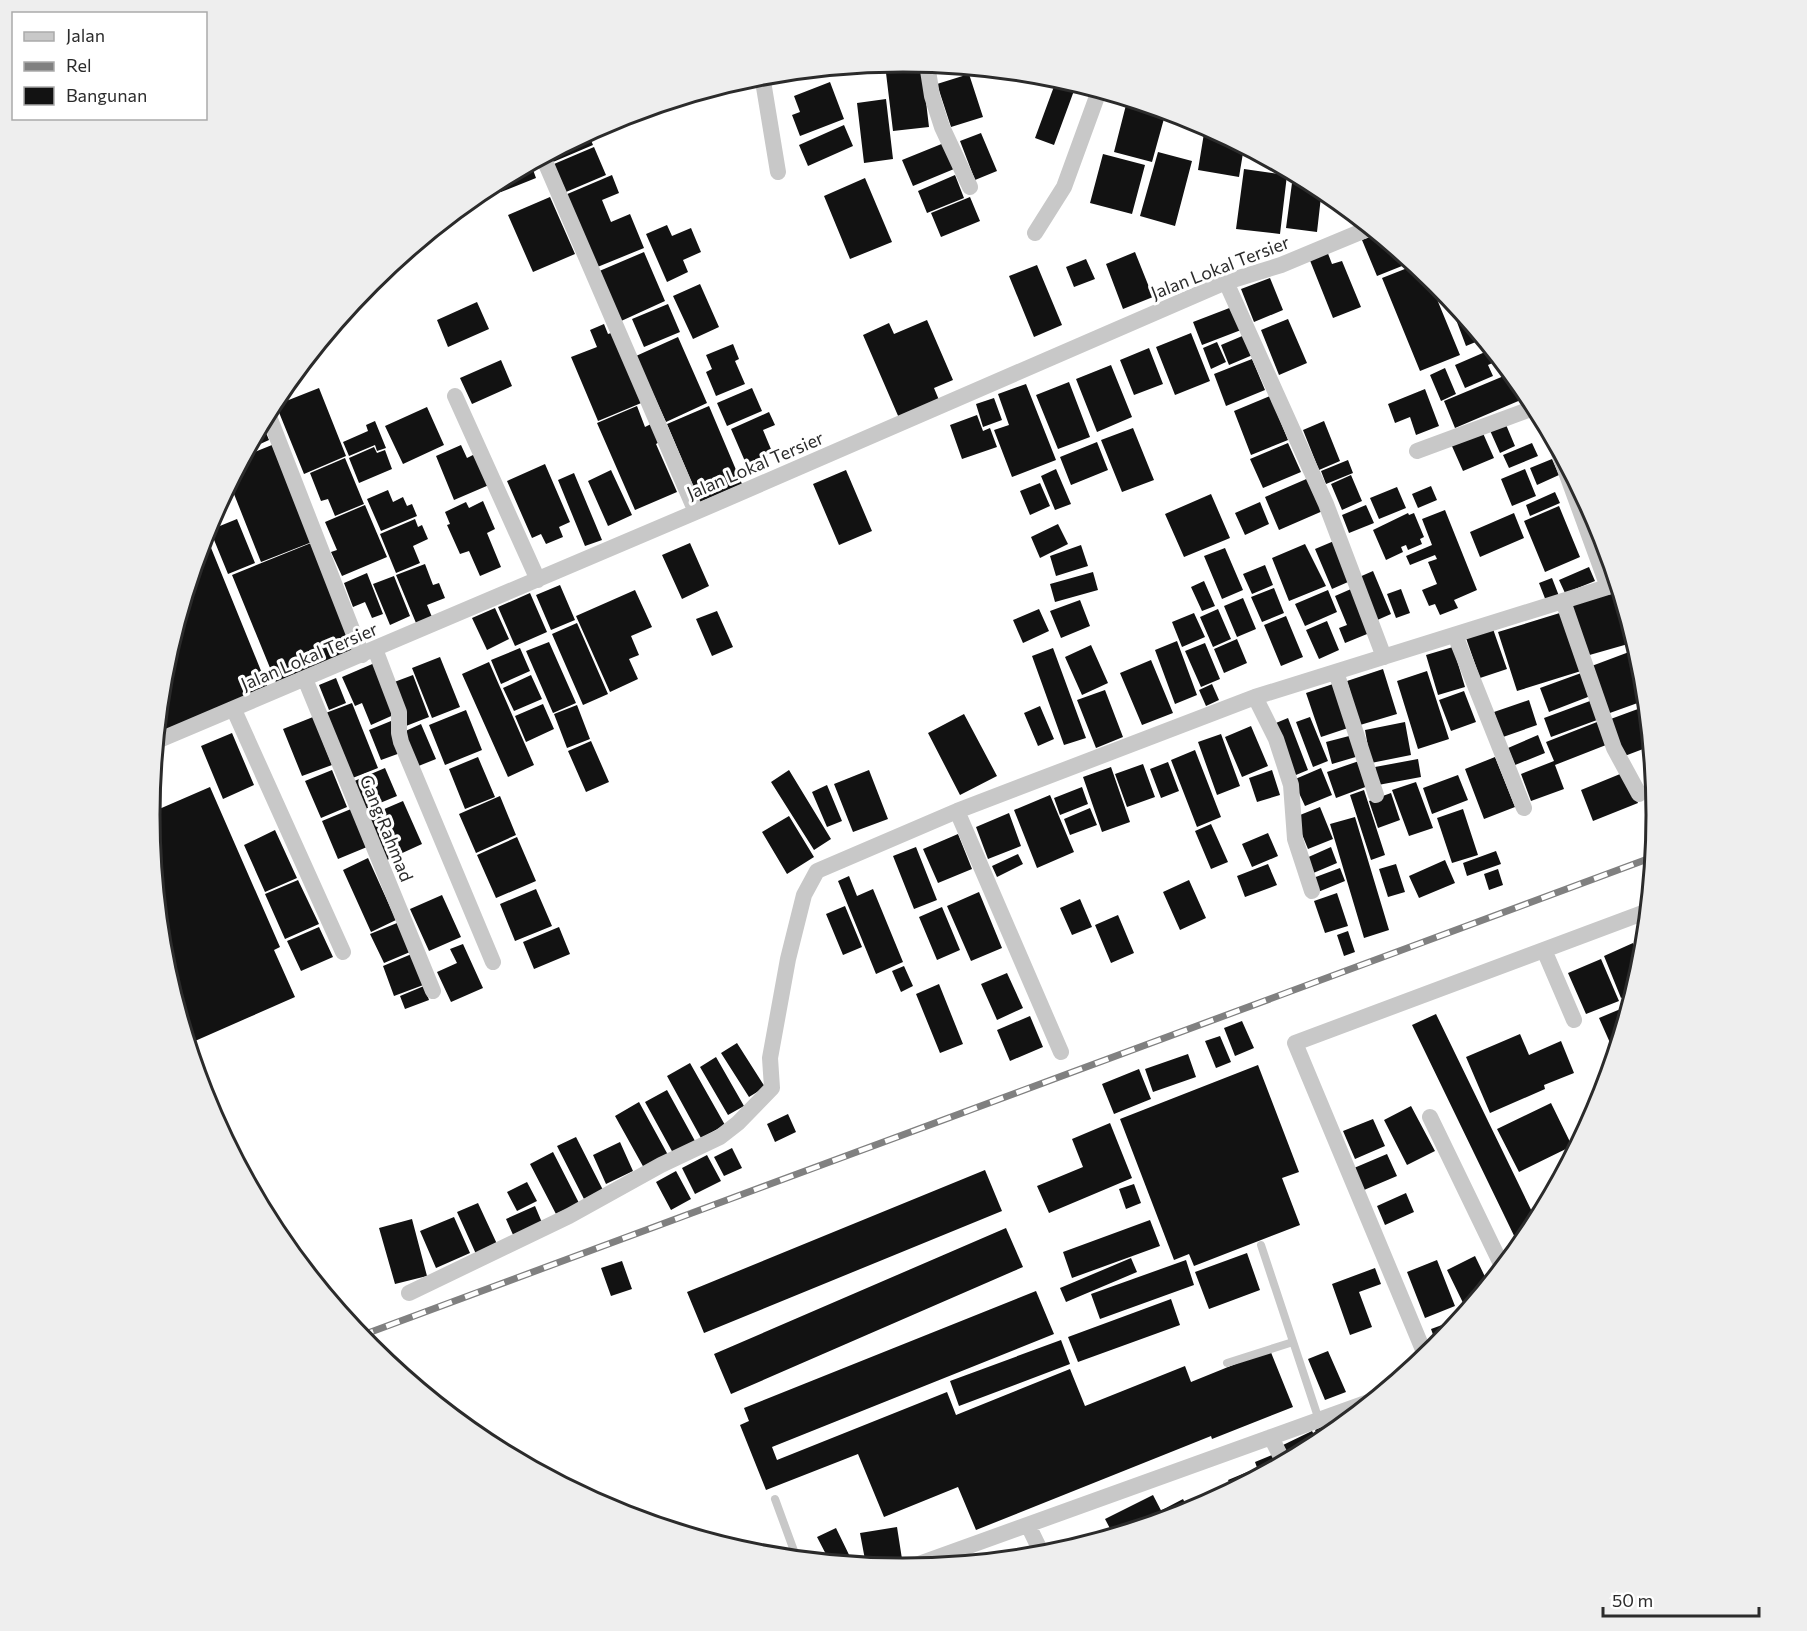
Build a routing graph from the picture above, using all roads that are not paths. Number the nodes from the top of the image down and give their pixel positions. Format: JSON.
{"nodes":[{"id":1,"x":928,"y":73,"type":"edge"},
{"id":2,"x":764,"y":85,"type":"edge"},
{"id":3,"x":1097,"y":97,"type":"edge"},
{"id":4,"x":546,"y":164,"type":"edge"},
{"id":5,"x":778,"y":172,"type":"dead end"},
{"id":6,"x":970,"y":187,"type":"dead end"},
{"id":7,"x":1362,"y":231,"type":"edge"},
{"id":8,"x":1035,"y":233,"type":"dead end"},
{"id":9,"x":1226,"y":282,"type":"junction"},
{"id":10,"x":455,"y":396,"type":"dead end"},
{"id":11,"x":1527,"y":410,"type":"edge"},
{"id":12,"x":272,"y":424,"type":"edge"},
{"id":13,"x":1417,"y":451,"type":"dead end"},
{"id":14,"x":696,"y":512,"type":"junction"},
{"id":15,"x":538,"y":580,"type":"junction"},
{"id":16,"x":1611,"y":586,"type":"edge"},
{"id":17,"x":1563,"y":601,"type":"junction"},
{"id":18,"x":1455,"y":635,"type":"junction"},
{"id":19,"x":368,"y":652,"type":"junction"},
{"id":20,"x":1384,"y":657,"type":"junction"},
{"id":21,"x":1336,"y":672,"type":"junction"},
{"id":22,"x":305,"y":679,"type":"junction"},
{"id":23,"x":1255,"y":697,"type":"junction"},
{"id":24,"x":234,"y":710,"type":"junction"},
{"id":25,"x":164,"y":738,"type":"edge"},
{"id":26,"x":1639,"y":794,"type":"dead end"},
{"id":27,"x":1377,"y":795,"type":"dead end"},
{"id":28,"x":1524,"y":808,"type":"dead end"},
{"id":29,"x":957,"y":811,"type":"junction"},
{"id":30,"x":1312,"y":891,"type":"dead end"},
{"id":31,"x":1641,"y":914,"type":"edge"},
{"id":32,"x":1544,"y":950,"type":"junction"},
{"id":33,"x":343,"y":952,"type":"dead end"},
{"id":34,"x":493,"y":962,"type":"dead end"},
{"id":35,"x":433,"y":991,"type":"dead end"},
{"id":36,"x":1574,"y":1020,"type":"dead end"},
{"id":37,"x":1060,"y":1052,"type":"dead end"},
{"id":38,"x":1430,"y":1118,"type":"dead end"},
{"id":39,"x":1261,"y":1245,"type":"dead end"},
{"id":40,"x":1499,"y":1260,"type":"edge"},
{"id":41,"x":409,"y":1293,"type":"dead end"},
{"id":42,"x":1293,"y":1342,"type":"junction"},
{"id":43,"x":1423,"y":1347,"type":"edge"},
{"id":44,"x":1227,"y":1363,"type":"dead end"},
{"id":45,"x":1350,"y":1409,"type":"edge"},
{"id":46,"x":1319,"y":1420,"type":"junction"},
{"id":47,"x":1271,"y":1437,"type":"junction"},
{"id":48,"x":1280,"y":1456,"type":"edge"},
{"id":49,"x":775,"y":1499,"type":"dead end"},
{"id":50,"x":1028,"y":1525,"type":"junction"},
{"id":51,"x":1039,"y":1547,"type":"edge"},
{"id":52,"x":794,"y":1551,"type":"edge"},
{"id":53,"x":937,"y":1558,"type":"edge"}],
"edges":[{"from":1,"to":6,"type":"street"},
{"from":2,"to":5,"type":"street"},
{"from":3,"to":8,"type":"street"},
{"from":4,"to":14,"type":"street"},
{"from":7,"to":9,"type":"street","name":"Jalan Lokal Tersier"},
{"from":9,"to":14,"type":"street","name":"Jalan Lokal Tersier"},
{"from":9,"to":20,"type":"street"},
{"from":10,"to":15,"type":"street"},
{"from":11,"to":13,"type":"street"},
{"from":12,"to":19,"type":"street"},
{"from":14,"to":15,"type":"street","name":"Jalan Lokal Tersier"},
{"from":15,"to":19,"type":"street","name":"Jalan Lokal Tersier"},
{"from":16,"to":17,"type":"street"},
{"from":17,"to":18,"type":"street"},
{"from":17,"to":26,"type":"street"},
{"from":18,"to":20,"type":"street"},
{"from":18,"to":28,"type":"street"},
{"from":19,"to":22,"type":"street","name":"Jalan Lokal Tersier"},
{"from":19,"to":34,"type":"street"},
{"from":20,"to":21,"type":"street"},
{"from":21,"to":23,"type":"street"},
{"from":21,"to":27,"type":"street"},
{"from":22,"to":24,"type":"street","name":"Jalan Lokal Tersier"},
{"from":22,"to":35,"type":"street","name":"Gang Rahmad"},
{"from":23,"to":29,"type":"street"},
{"from":23,"to":30,"type":"street"},
{"from":24,"to":25,"type":"street","name":"Jalan Lokal Tersier"},
{"from":24,"to":33,"type":"street"},
{"from":29,"to":37,"type":"street"},
{"from":29,"to":41,"type":"street"},
{"from":31,"to":32,"type":"street"},
{"from":32,"to":36,"type":"street"},
{"from":32,"to":43,"type":"street"},
{"from":38,"to":40,"type":"street"},
{"from":39,"to":42,"type":"lane"},
{"from":42,"to":44,"type":"lane"},
{"from":42,"to":46,"type":"lane"},
{"from":45,"to":46,"type":"street"},
{"from":46,"to":47,"type":"street"},
{"from":47,"to":48,"type":"street"},
{"from":47,"to":50,"type":"street"},
{"from":49,"to":52,"type":"lane"},
{"from":50,"to":51,"type":"street"},
{"from":50,"to":53,"type":"street"}]}
